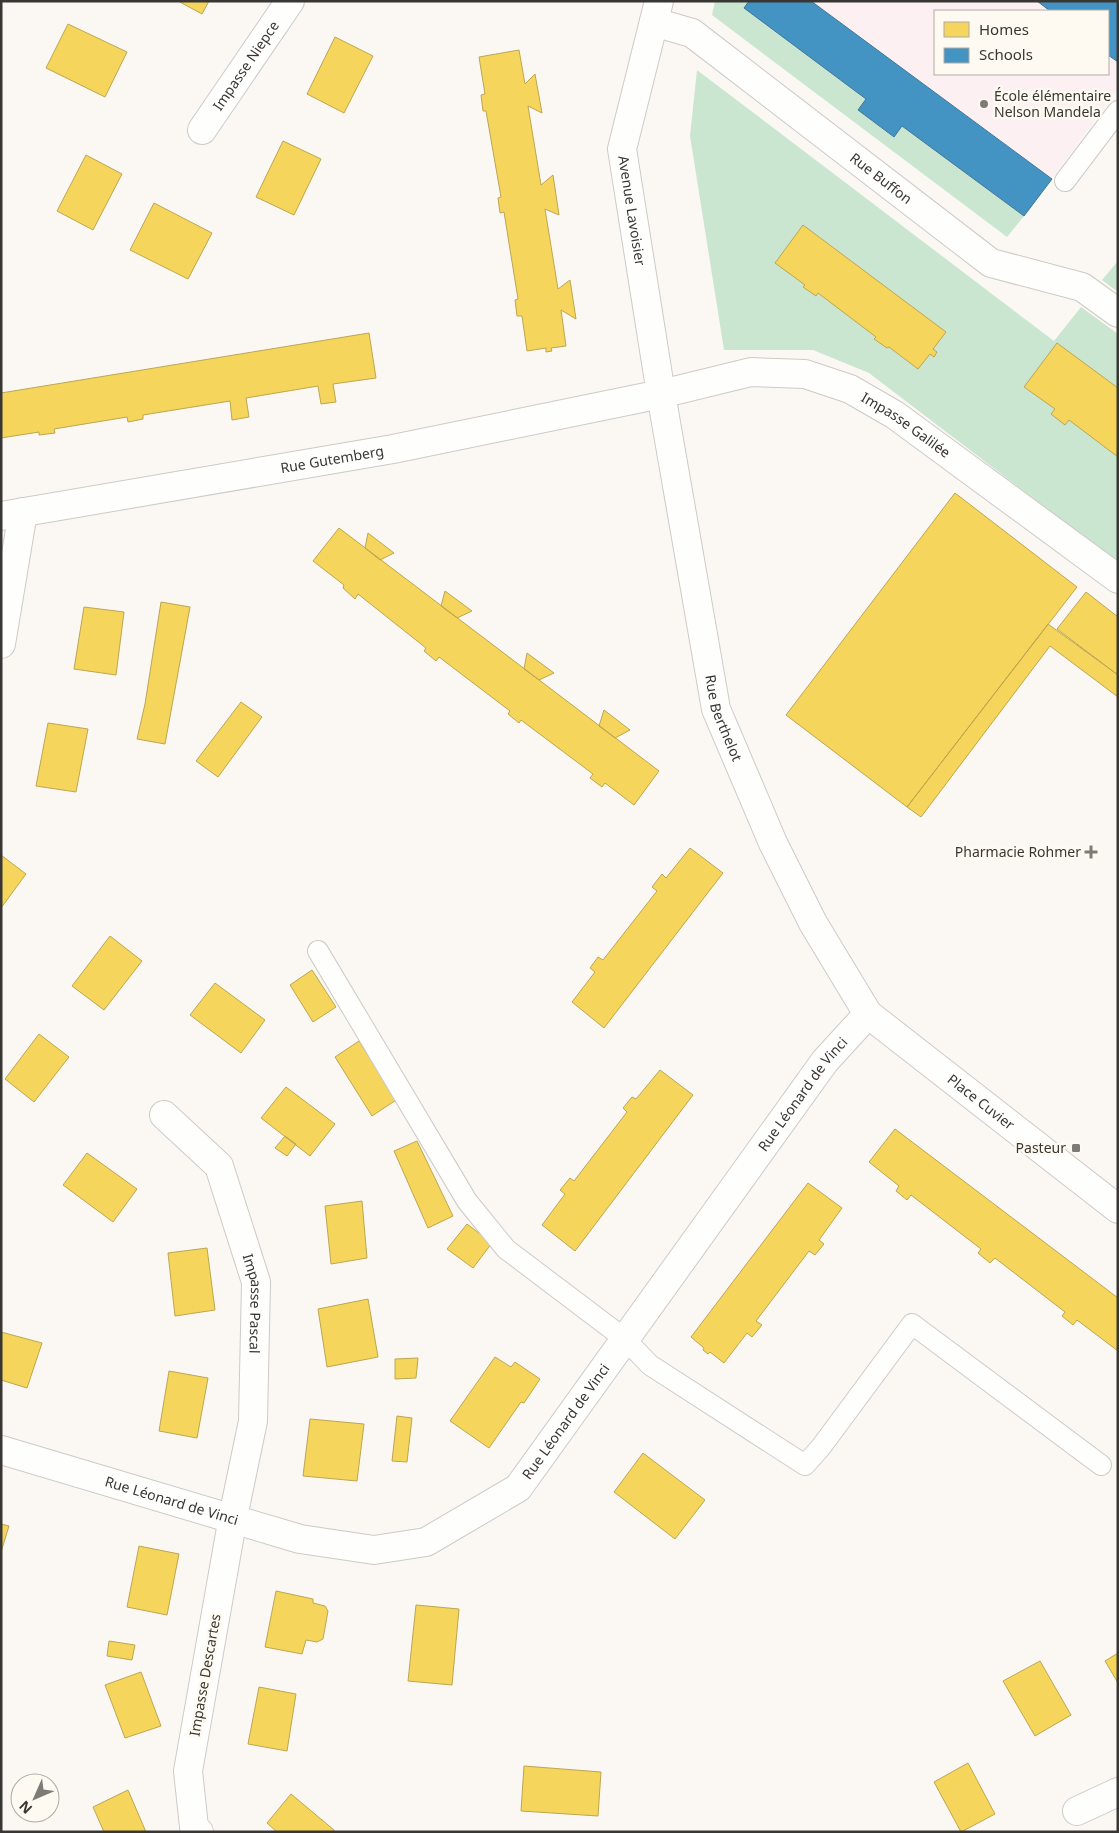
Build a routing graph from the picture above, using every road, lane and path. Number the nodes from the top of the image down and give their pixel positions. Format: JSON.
{"nodes":[{"id":1,"x":290,"y":1,"type":"edge"},
{"id":2,"x":657,"y":12,"type":"edge"},
{"id":3,"x":1118,"y":111,"type":"edge"},
{"id":4,"x":202,"y":130,"type":"dead end"},
{"id":5,"x":1065,"y":182,"type":"dead end"},
{"id":6,"x":1118,"y":312,"type":"edge"},
{"id":7,"x":661,"y":394,"type":"junction"},
{"id":8,"x":12,"y":514,"type":"edge"},
{"id":9,"x":1118,"y":579,"type":"edge"},
{"id":10,"x":1,"y":644,"type":"edge"},
{"id":11,"x":318,"y":951,"type":"dead end"},
{"id":12,"x":868,"y":1014,"type":"junction"},
{"id":13,"x":164,"y":1115,"type":"dead end"},
{"id":14,"x":1118,"y":1210,"type":"edge"},
{"id":15,"x":625,"y":1340,"type":"junction"},
{"id":16,"x":1,"y":1450,"type":"edge"},
{"id":17,"x":1101,"y":1465,"type":"dead end"},
{"id":18,"x":233,"y":1517,"type":"junction"},
{"id":19,"x":1118,"y":1792,"type":"edge"},
{"id":20,"x":1077,"y":1811,"type":"dead end"},
{"id":21,"x":199,"y":1832,"type":"edge"}],
"edges":[{"from":1,"to":4,"type":"street","name":"Impasse Niepce"},
{"from":2,"to":6,"type":"street","name":"Rue Buffon"},
{"from":2,"to":7,"type":"street","name":"Avenue Lavoisier"},
{"from":3,"to":5,"type":"lane"},
{"from":7,"to":8,"type":"street","name":"Rue Gutemberg"},
{"from":7,"to":9,"type":"street","name":"Impasse Galilée"},
{"from":7,"to":12,"type":"street","name":"Rue Berthelot"},
{"from":8,"to":10,"type":"street"},
{"from":11,"to":15,"type":"lane"},
{"from":12,"to":14,"type":"street","name":"Place Cuvier"},
{"from":12,"to":15,"type":"street","name":"Rue Léonard de Vinci"},
{"from":13,"to":18,"type":"street","name":"Impasse Pascal"},
{"from":15,"to":17,"type":"lane"},
{"from":15,"to":18,"type":"street","name":"Rue Léonard de Vinci"},
{"from":16,"to":18,"type":"street","name":"Rue Léonard de Vinci"},
{"from":18,"to":21,"type":"street","name":"Impasse Descartes"},
{"from":19,"to":20,"type":"street"}]}
